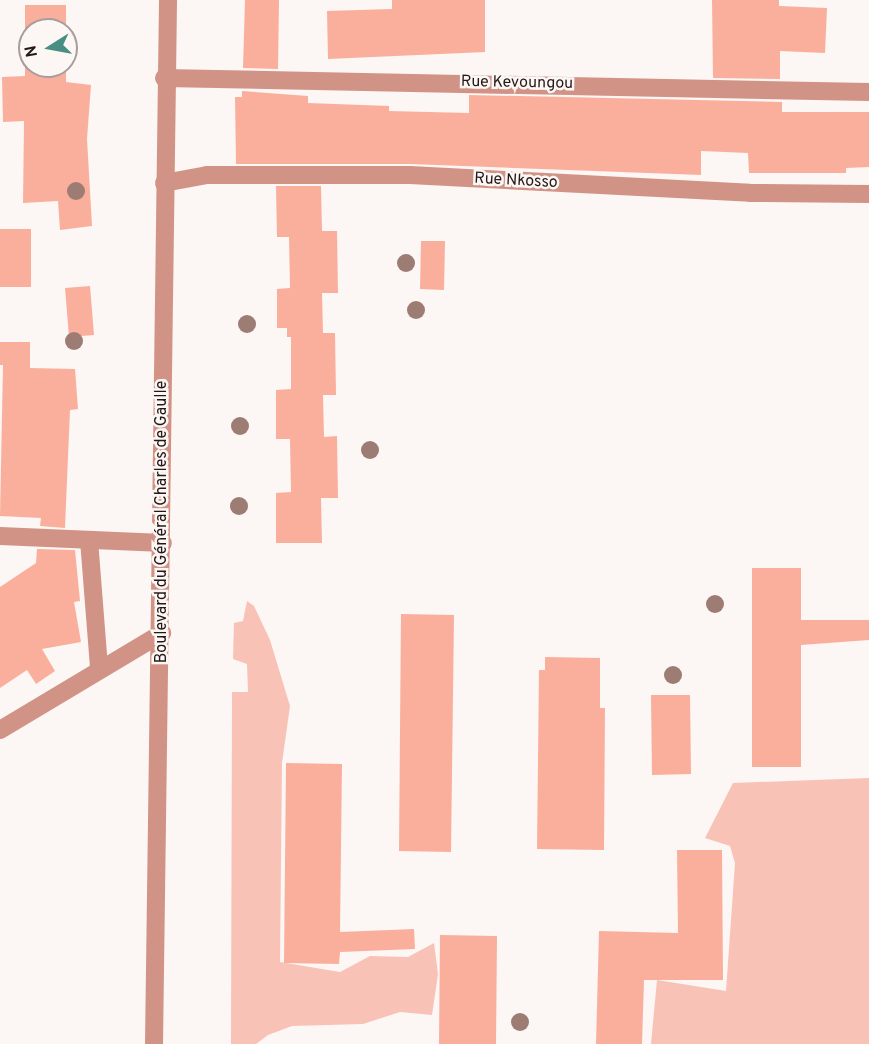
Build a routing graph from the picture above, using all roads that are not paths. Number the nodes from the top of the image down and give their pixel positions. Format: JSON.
{"nodes":[{"id":1,"x":168,"y":0,"type":"edge"},
{"id":2,"x":164,"y":78,"type":"junction"},
{"id":3,"x":869,"y":92,"type":"edge"},
{"id":4,"x":164,"y":183,"type":"junction"},
{"id":5,"x":869,"y":194,"type":"edge"},
{"id":6,"x":0,"y":536,"type":"edge"},
{"id":7,"x":89,"y":540,"type":"junction"},
{"id":8,"x":163,"y":543,"type":"junction"},
{"id":9,"x":162,"y":633,"type":"junction"},
{"id":10,"x":99,"y":667,"type":"junction"},
{"id":11,"x":0,"y":730,"type":"edge"},
{"id":12,"x":153,"y":1044,"type":"edge"}],
"edges":[{"from":1,"to":2,"type":"street","name":"Boulevard du Général Charles de Gaulle"},
{"from":2,"to":3,"type":"street","name":"Rue Kevoungou"},
{"from":2,"to":4,"type":"street","name":"Boulevard du Général Charles de Gaulle"},
{"from":4,"to":5,"type":"street","name":"Rue Nkosso"},
{"from":4,"to":8,"type":"street","name":"Boulevard du Général Charles de Gaulle"},
{"from":6,"to":7,"type":"street"},
{"from":7,"to":8,"type":"street"},
{"from":7,"to":10,"type":"street"},
{"from":8,"to":9,"type":"street","name":"Boulevard du Général Charles de Gaulle"},
{"from":9,"to":10,"type":"street"},
{"from":9,"to":12,"type":"street","name":"Boulevard du Général Charles de Gaulle"},
{"from":10,"to":11,"type":"street"}]}
